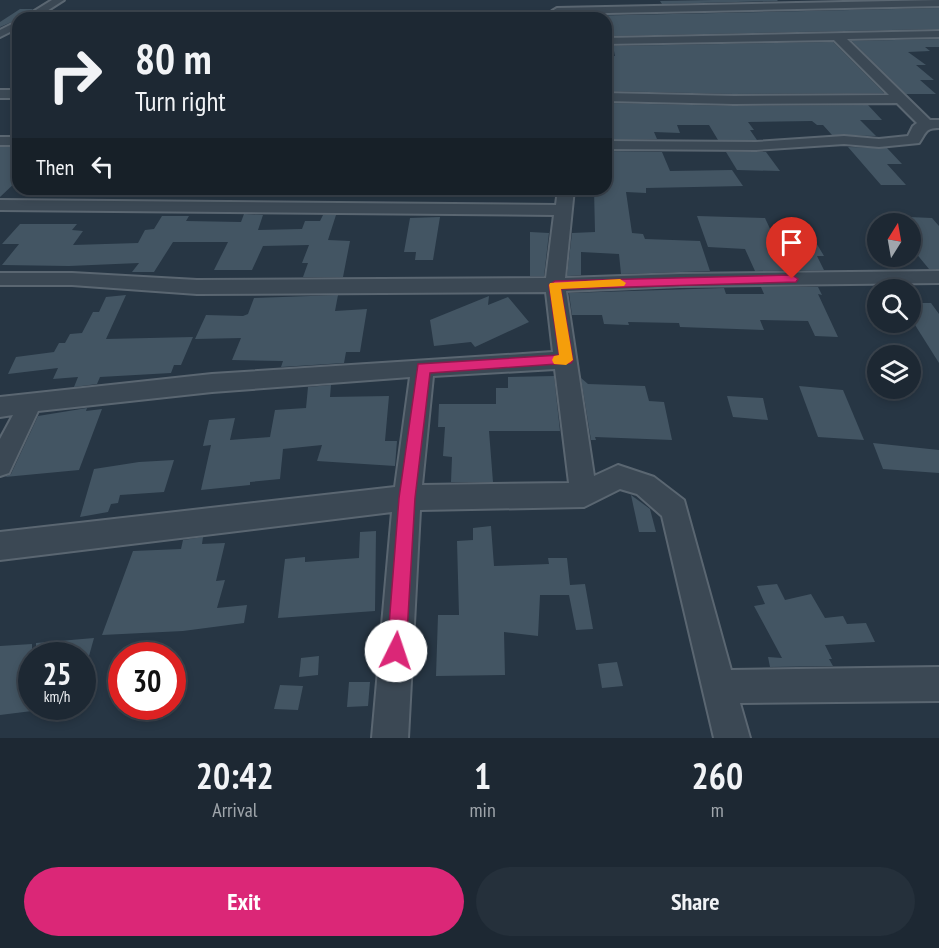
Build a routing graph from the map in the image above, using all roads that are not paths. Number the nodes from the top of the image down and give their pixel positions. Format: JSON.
{"nodes":[{"id":1,"x":59,"y":0,"type":"edge"},
{"id":2,"x":939,"y":3,"type":"edge"},
{"id":3,"x":558,"y":11,"type":"edge"},
{"id":4,"x":38,"y":12,"type":"edge"},
{"id":5,"x":465,"y":12,"type":"edge"},
{"id":6,"x":585,"y":12,"type":"edge"},
{"id":7,"x":612,"y":13,"type":"edge"},
{"id":8,"x":692,"y":16,"type":"junction"},
{"id":9,"x":939,"y":34,"type":"edge"},
{"id":10,"x":838,"y":37,"type":"junction"},
{"id":11,"x":712,"y":40,"type":"junction"},
{"id":12,"x":612,"y":41,"type":"edge"},
{"id":13,"x":612,"y":97,"type":"edge"},
{"id":14,"x":903,"y":99,"type":"junction"},
{"id":15,"x":933,"y":124,"type":"edge"},
{"id":16,"x":612,"y":145,"type":"edge"},
{"id":17,"x":196,"y":195,"type":"edge"},
{"id":18,"x":565,"y":200,"type":"edge"},
{"id":19,"x":0,"y":205,"type":"edge"},
{"id":20,"x":188,"y":206,"type":"junction"},
{"id":21,"x":939,"y":278,"type":"edge"},
{"id":22,"x":0,"y":279,"type":"edge"},
{"id":23,"x":555,"y":285,"type":"junction"},
{"id":24,"x":566,"y":360,"type":"junction"},
{"id":25,"x":423,"y":368,"type":"junction"},
{"id":26,"x":31,"y":402,"type":"junction"},
{"id":27,"x":0,"y":407,"type":"edge"},
{"id":28,"x":0,"y":465,"type":"edge"},
{"id":29,"x":584,"y":495,"type":"junction"},
{"id":30,"x":407,"y":498,"type":"junction"},
{"id":31,"x":0,"y":546,"type":"edge"},
{"id":32,"x":939,"y":684,"type":"edge"},
{"id":33,"x":720,"y":687,"type":"junction"},
{"id":34,"x":390,"y":738,"type":"edge"},
{"id":35,"x":732,"y":738,"type":"edge"}],
"edges":[{"from":1,"to":4,"type":"street"},
{"from":2,"to":8,"type":"street"},
{"from":3,"to":5,"type":"street"},
{"from":3,"to":6,"type":"street"},
{"from":7,"to":8,"type":"street"},
{"from":8,"to":11,"type":"street"},
{"from":9,"to":10,"type":"street"},
{"from":10,"to":11,"type":"street"},
{"from":10,"to":14,"type":"street"},
{"from":11,"to":12,"type":"street"},
{"from":13,"to":14,"type":"street"},
{"from":14,"to":15,"type":"street"},
{"from":15,"to":16,"type":"street"},
{"from":17,"to":20,"type":"street"},
{"from":18,"to":20,"type":"street"},
{"from":18,"to":23,"type":"street"},
{"from":19,"to":20,"type":"street"},
{"from":21,"to":23,"type":"street"},
{"from":22,"to":23,"type":"street"},
{"from":23,"to":24,"type":"street"},
{"from":24,"to":25,"type":"street"},
{"from":24,"to":29,"type":"street"},
{"from":25,"to":26,"type":"street"},
{"from":25,"to":30,"type":"street"},
{"from":26,"to":27,"type":"street"},
{"from":26,"to":28,"type":"street"},
{"from":29,"to":30,"type":"street"},
{"from":29,"to":33,"type":"street"},
{"from":30,"to":31,"type":"street"},
{"from":30,"to":34,"type":"street"},
{"from":32,"to":33,"type":"street"},
{"from":33,"to":35,"type":"street"}]}
